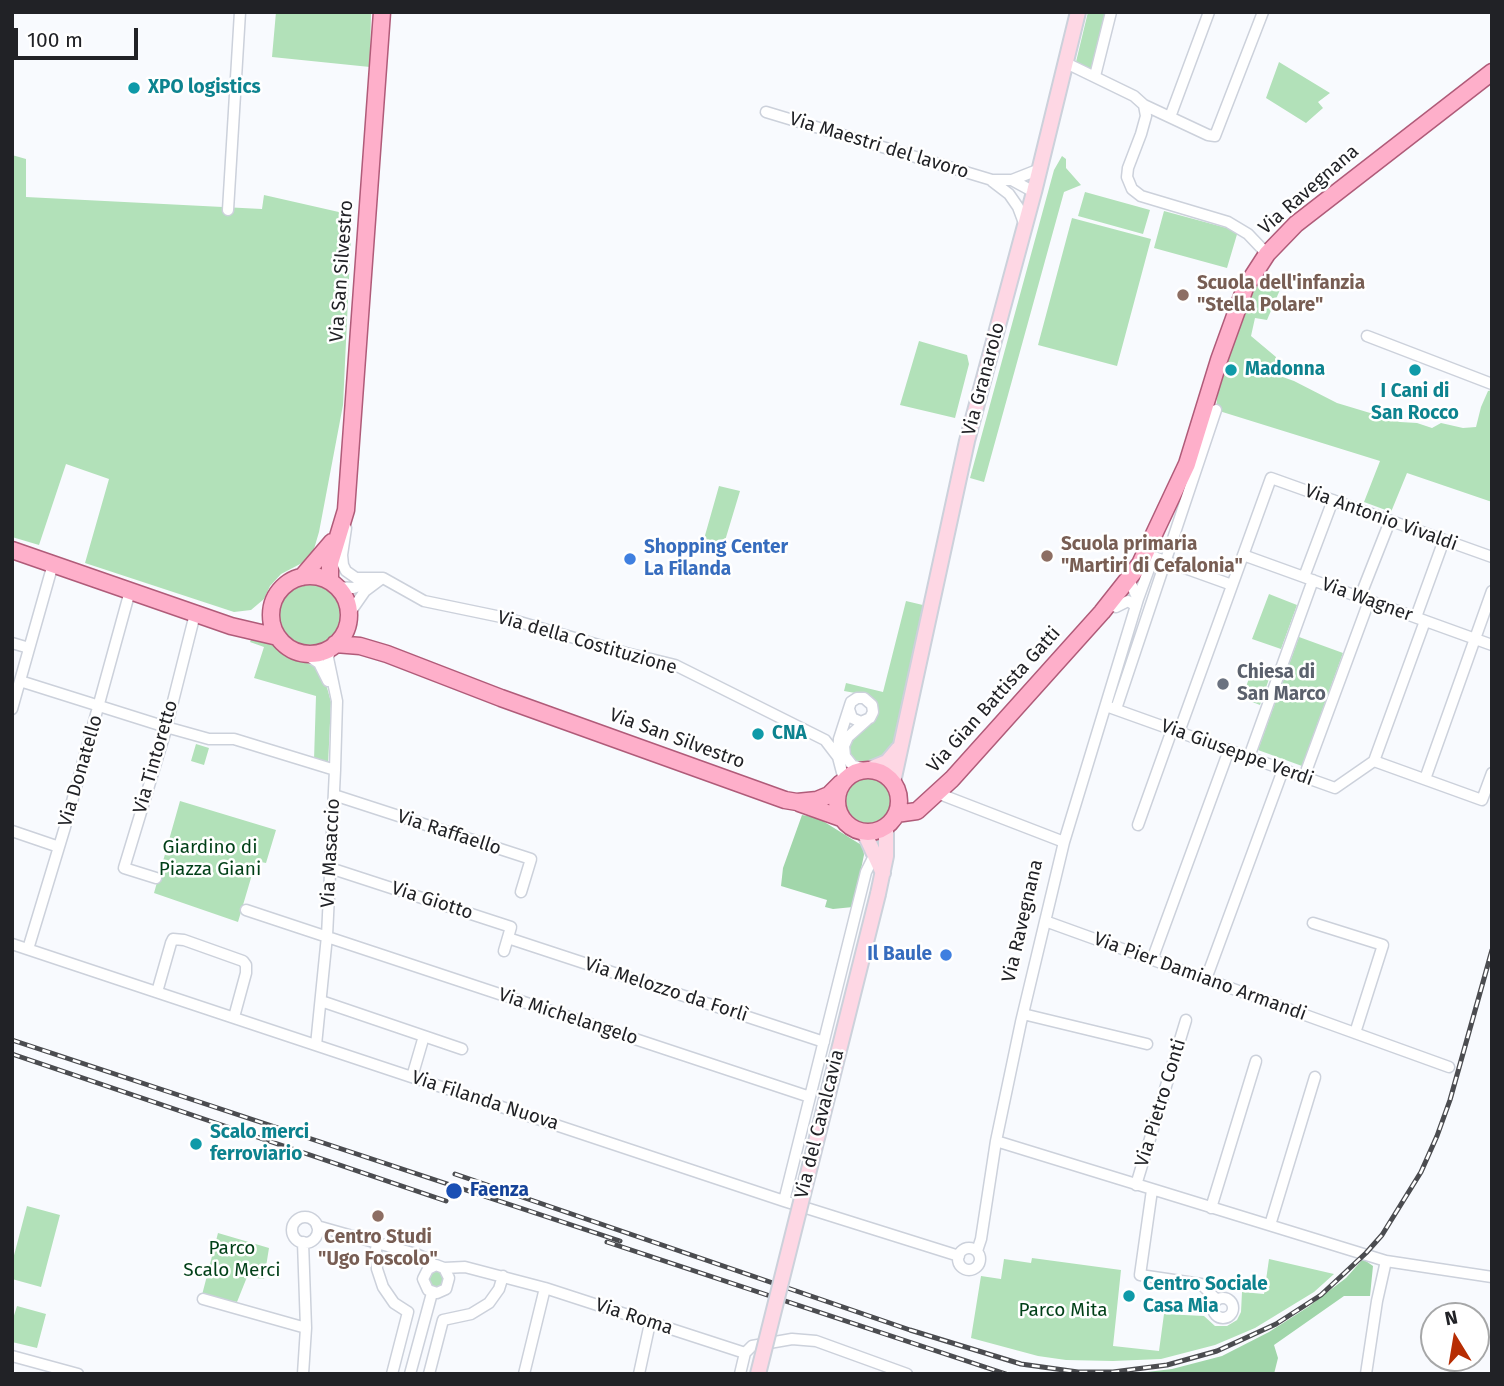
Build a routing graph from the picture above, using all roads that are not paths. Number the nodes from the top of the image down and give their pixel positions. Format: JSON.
{"nodes":[{"id":1,"x":240,"y":12,"type":"edge"},
{"id":2,"x":382,"y":12,"type":"edge"},
{"id":3,"x":1078,"y":12,"type":"edge"},
{"id":4,"x":1111,"y":12,"type":"edge"},
{"id":5,"x":1209,"y":12,"type":"edge"},
{"id":6,"x":1263,"y":12,"type":"edge"},
{"id":7,"x":1066,"y":63,"type":"junction"},
{"id":8,"x":1492,"y":72,"type":"edge"},
{"id":9,"x":1095,"y":76,"type":"junction"},
{"id":10,"x":1144,"y":105,"type":"junction"},
{"id":11,"x":766,"y":112,"type":"dead end"},
{"id":12,"x":1170,"y":117,"type":"junction"},
{"id":13,"x":1040,"y":169,"type":"junction"},
{"id":14,"x":992,"y":180,"type":"junction"},
{"id":15,"x":1012,"y":180,"type":"junction"},
{"id":16,"x":1034,"y":192,"type":"junction"},
{"id":17,"x":1009,"y":194,"type":"junction"},
{"id":18,"x":228,"y":210,"type":"dead end"},
{"id":19,"x":1025,"y":225,"type":"junction"},
{"id":20,"x":1267,"y":254,"type":"junction"},
{"id":21,"x":1367,"y":336,"type":"dead end"},
{"id":22,"x":1492,"y":384,"type":"edge"},
{"id":23,"x":1216,"y":410,"type":"dead end"},
{"id":24,"x":1192,"y":465,"type":"junction"},
{"id":25,"x":1180,"y":480,"type":"junction"},
{"id":26,"x":1333,"y":500,"type":"junction"},
{"id":27,"x":346,"y":510,"type":"junction"},
{"id":28,"x":1390,"y":521,"type":"junction"},
{"id":29,"x":339,"y":531,"type":"junction"},
{"id":30,"x":1444,"y":540,"type":"junction"},
{"id":31,"x":12,"y":550,"type":"edge"},
{"id":32,"x":1243,"y":555,"type":"junction"},
{"id":33,"x":1492,"y":557,"type":"edge"},
{"id":34,"x":1159,"y":560,"type":"junction"},
{"id":35,"x":53,"y":564,"type":"junction"},
{"id":36,"x":302,"y":577,"type":"junction"},
{"id":37,"x":383,"y":578,"type":"junction"},
{"id":38,"x":1309,"y":579,"type":"junction"},
{"id":39,"x":334,"y":584,"type":"junction"},
{"id":40,"x":1232,"y":585,"type":"junction"},
{"id":41,"x":130,"y":591,"type":"junction"},
{"id":42,"x":1492,"y":591,"type":"edge"},
{"id":43,"x":1134,"y":593,"type":"junction"},
{"id":44,"x":1365,"y":599,"type":"junction"},
{"id":45,"x":272,"y":607,"type":"junction"},
{"id":46,"x":195,"y":614,"type":"junction"},
{"id":47,"x":349,"y":619,"type":"junction"},
{"id":48,"x":1421,"y":619,"type":"junction"},
{"id":49,"x":231,"y":626,"type":"junction"},
{"id":50,"x":1081,"y":635,"type":"junction"},
{"id":51,"x":278,"y":637,"type":"junction"},
{"id":52,"x":1476,"y":639,"type":"junction"},
{"id":53,"x":12,"y":643,"type":"edge"},
{"id":54,"x":1492,"y":645,"type":"edge"},
{"id":55,"x":333,"y":646,"type":"junction"},
{"id":56,"x":29,"y":648,"type":"junction"},
{"id":57,"x":304,"y":653,"type":"junction"},
{"id":58,"x":387,"y":654,"type":"junction"},
{"id":59,"x":20,"y":681,"type":"junction"},
{"id":60,"x":337,"y":701,"type":"junction"},
{"id":61,"x":99,"y":707,"type":"junction"},
{"id":62,"x":1111,"y":708,"type":"junction"},
{"id":63,"x":12,"y":709,"type":"edge"},
{"id":64,"x":849,"y":709,"type":"junction"},
{"id":65,"x":867,"y":720,"type":"junction"},
{"id":66,"x":166,"y":727,"type":"junction"},
{"id":67,"x":1175,"y":731,"type":"junction"},
{"id":68,"x":840,"y":734,"type":"junction"},
{"id":69,"x":825,"y":740,"type":"junction"},
{"id":70,"x":899,"y":748,"type":"junction"},
{"id":71,"x":1229,"y":750,"type":"junction"},
{"id":72,"x":838,"y":757,"type":"junction"},
{"id":73,"x":1249,"y":757,"type":"junction"},
{"id":74,"x":1374,"y":761,"type":"junction"},
{"id":75,"x":868,"y":769,"type":"junction"},
{"id":76,"x":335,"y":770,"type":"junction"},
{"id":77,"x":1283,"y":770,"type":"junction"},
{"id":78,"x":1492,"y":773,"type":"edge"},
{"id":79,"x":1304,"y":777,"type":"junction"},
{"id":80,"x":1425,"y":779,"type":"junction"},
{"id":81,"x":843,"y":781,"type":"junction"},
{"id":82,"x":895,"y":785,"type":"junction"},
{"id":83,"x":937,"y":793,"type":"junction"},
{"id":84,"x":334,"y":795,"type":"junction"},
{"id":85,"x":797,"y":802,"type":"junction"},
{"id":86,"x":841,"y":818,"type":"junction"},
{"id":87,"x":891,"y":821,"type":"junction"},
{"id":88,"x":1138,"y":825,"type":"dead end"},
{"id":89,"x":12,"y":831,"type":"edge"},
{"id":90,"x":864,"y":832,"type":"junction"},
{"id":91,"x":1064,"y":842,"type":"junction"},
{"id":92,"x":59,"y":847,"type":"junction"},
{"id":93,"x":875,"y":854,"type":"junction"},
{"id":94,"x":330,"y":868,"type":"junction"},
{"id":95,"x":883,"y":874,"type":"junction"},
{"id":96,"x":156,"y":878,"type":"dead end"},
{"id":97,"x":522,"y":892,"type":"dead end"},
{"id":98,"x":246,"y":910,"type":"dead end"},
{"id":99,"x":1045,"y":921,"type":"junction"},
{"id":100,"x":1313,"y":923,"type":"dead end"},
{"id":101,"x":327,"y":936,"type":"junction"},
{"id":102,"x":508,"y":938,"type":"junction"},
{"id":103,"x":12,"y":944,"type":"edge"},
{"id":104,"x":28,"y":949,"type":"junction"},
{"id":105,"x":504,"y":951,"type":"dead end"},
{"id":106,"x":1152,"y":960,"type":"junction"},
{"id":107,"x":1206,"y":979,"type":"junction"},
{"id":108,"x":157,"y":992,"type":"junction"},
{"id":109,"x":321,"y":1001,"type":"junction"},
{"id":110,"x":1023,"y":1014,"type":"junction"},
{"id":111,"x":234,"y":1017,"type":"junction"},
{"id":112,"x":1186,"y":1020,"type":"dead end"},
{"id":113,"x":1355,"y":1033,"type":"junction"},
{"id":114,"x":424,"y":1036,"type":"junction"},
{"id":115,"x":824,"y":1042,"type":"junction"},
{"id":116,"x":1147,"y":1044,"type":"dead end"},
{"id":117,"x":316,"y":1045,"type":"junction"},
{"id":118,"x":462,"y":1049,"type":"dead end"},
{"id":119,"x":1256,"y":1061,"type":"dead end"},
{"id":120,"x":1449,"y":1067,"type":"dead end"},
{"id":121,"x":412,"y":1077,"type":"junction"},
{"id":122,"x":1315,"y":1077,"type":"dead end"},
{"id":123,"x":810,"y":1097,"type":"junction"},
{"id":124,"x":996,"y":1141,"type":"junction"},
{"id":125,"x":1136,"y":1185,"type":"junction"},
{"id":126,"x":1152,"y":1190,"type":"junction"},
{"id":127,"x":784,"y":1201,"type":"junction"},
{"id":128,"x":1211,"y":1208,"type":"junction"},
{"id":129,"x":1270,"y":1225,"type":"junction"},
{"id":130,"x":317,"y":1226,"type":"junction"},
{"id":131,"x":303,"y":1242,"type":"junction"},
{"id":132,"x":377,"y":1243,"type":"junction"},
{"id":133,"x":976,"y":1251,"type":"junction"},
{"id":134,"x":959,"y":1256,"type":"junction"},
{"id":135,"x":1386,"y":1261,"type":"junction"},
{"id":136,"x":431,"y":1266,"type":"junction"},
{"id":137,"x":444,"y":1268,"type":"junction"},
{"id":138,"x":503,"y":1276,"type":"junction"},
{"id":139,"x":1492,"y":1277,"type":"edge"},
{"id":140,"x":545,"y":1288,"type":"junction"},
{"id":141,"x":432,"y":1292,"type":"junction"},
{"id":142,"x":203,"y":1299,"type":"dead end"},
{"id":143,"x":1217,"y":1300,"type":"dead end"},
{"id":144,"x":650,"y":1323,"type":"junction"},
{"id":145,"x":306,"y":1328,"type":"junction"},
{"id":146,"x":745,"y":1353,"type":"junction"},
{"id":147,"x":12,"y":1356,"type":"edge"},
{"id":148,"x":78,"y":1374,"type":"edge"},
{"id":149,"x":303,"y":1374,"type":"edge"},
{"id":150,"x":392,"y":1374,"type":"edge"},
{"id":151,"x":410,"y":1374,"type":"edge"},
{"id":152,"x":429,"y":1374,"type":"edge"},
{"id":153,"x":524,"y":1374,"type":"edge"},
{"id":154,"x":639,"y":1374,"type":"edge"},
{"id":155,"x":740,"y":1374,"type":"edge"},
{"id":156,"x":758,"y":1374,"type":"edge"},
{"id":157,"x":907,"y":1374,"type":"edge"},
{"id":158,"x":1366,"y":1374,"type":"edge"}],
"edges":[{"from":1,"to":18,"type":"street"},
{"from":2,"to":27,"type":"main road","name":"Via San Silvestro"},
{"from":3,"to":7,"type":"main road","name":"Via Granarolo"},
{"from":4,"to":9,"type":"street"},
{"from":5,"to":12,"type":"street"},
{"from":6,"to":12,"type":"street"},
{"from":7,"to":9,"type":"street"},
{"from":7,"to":13,"type":"main road","name":"Via Granarolo"},
{"from":8,"to":20,"type":"main road","name":"Via Ravegnana"},
{"from":9,"to":10,"type":"street"},
{"from":10,"to":12,"type":"street"},
{"from":10,"to":20,"type":"street"},
{"from":11,"to":14,"type":"street","name":"Via Maestri del lavoro"},
{"from":13,"to":15,"type":"street","name":"Via Maestri del lavoro"},
{"from":13,"to":16,"type":"main road","name":"Via Granarolo"},
{"from":14,"to":15,"type":"street","name":"Via Maestri del lavoro"},
{"from":14,"to":17,"type":"street","name":"Via Maestri del lavoro"},
{"from":15,"to":16,"type":"street","name":"Via Maestri del lavoro"},
{"from":16,"to":17,"type":"street"},
{"from":16,"to":19,"type":"main road","name":"Via Granarolo"},
{"from":17,"to":19,"type":"street","name":"Via Maestri del lavoro"},
{"from":19,"to":70,"type":"main road","name":"Via Granarolo"},
{"from":20,"to":24,"type":"main road","name":"Via Ravegnana"},
{"from":21,"to":22,"type":"street"},
{"from":23,"to":24,"type":"street","name":"Via Ravegnana"},
{"from":24,"to":25,"type":"main road","name":"Via Ravegnana"},
{"from":24,"to":34,"type":"street","name":"Via Ravegnana"},
{"from":25,"to":34,"type":"main road","name":"Via Ravegnana"},
{"from":25,"to":43,"type":"main road","name":"Via Ravegnana"},
{"from":26,"to":28,"type":"street","name":"Via Antonio Vivaldi"},
{"from":26,"to":32,"type":"street","name":"Via Antonio Vivaldi"},
{"from":26,"to":38,"type":"street"},
{"from":27,"to":29,"type":"main road","name":"Via San Silvestro"},
{"from":27,"to":37,"type":"street","name":"Via della Costituzione"},
{"from":28,"to":30,"type":"street","name":"Via Antonio Vivaldi"},
{"from":28,"to":44,"type":"street"},
{"from":29,"to":36,"type":"main road","name":"Via San Silvestro"},
{"from":29,"to":39,"type":"main road","name":"Via San Silvestro"},
{"from":30,"to":33,"type":"street","name":"Via Antonio Vivaldi"},
{"from":30,"to":48,"type":"street"},
{"from":31,"to":35,"type":"main road"},
{"from":32,"to":38,"type":"street","name":"Via Wagner"},
{"from":32,"to":40,"type":"street"},
{"from":34,"to":40,"type":"street"},
{"from":34,"to":43,"type":"main road","name":"Via Ravegnana"},
{"from":34,"to":62,"type":"street","name":"Via Ravegnana"},
{"from":35,"to":41,"type":"main road"},
{"from":35,"to":56,"type":"street"},
{"from":36,"to":39,"type":"main road"},
{"from":36,"to":45,"type":"main road"},
{"from":37,"to":39,"type":"street"},
{"from":37,"to":47,"type":"street"},
{"from":37,"to":69,"type":"street","name":"Via della Costituzione"},
{"from":38,"to":44,"type":"street","name":"Via Wagner"},
{"from":38,"to":73,"type":"street"},
{"from":39,"to":47,"type":"main road"},
{"from":40,"to":67,"type":"street"},
{"from":41,"to":46,"type":"main road"},
{"from":41,"to":61,"type":"street","name":"Via Donatello"},
{"from":42,"to":52,"type":"street"},
{"from":43,"to":50,"type":"main road","name":"Via Gian Battista Gatti"},
{"from":43,"to":50,"type":"main road","name":"Via Gian Battista Gatti"},
{"from":43,"to":62,"type":"street","name":"Via Ravegnana"},
{"from":44,"to":48,"type":"street","name":"Via Wagner"},
{"from":44,"to":79,"type":"street"},
{"from":45,"to":49,"type":"main road"},
{"from":45,"to":51,"type":"main road"},
{"from":46,"to":49,"type":"main road"},
{"from":46,"to":66,"type":"street","name":"Via Tintoretto"},
{"from":47,"to":55,"type":"main road"},
{"from":47,"to":58,"type":"main road","name":"Via San Silvestro"},
{"from":48,"to":52,"type":"street","name":"Via Wagner"},
{"from":48,"to":74,"type":"street"},
{"from":49,"to":51,"type":"main road"},
{"from":50,"to":83,"type":"main road","name":"Via Gian Battista Gatti"},
{"from":51,"to":57,"type":"main road"},
{"from":52,"to":54,"type":"street","name":"Via Wagner"},
{"from":52,"to":80,"type":"street"},
{"from":53,"to":56,"type":"street"},
{"from":55,"to":57,"type":"main road"},
{"from":55,"to":58,"type":"main road","name":"Via San Silvestro"},
{"from":55,"to":60,"type":"street","name":"Via Masaccio"},
{"from":56,"to":59,"type":"street"},
{"from":57,"to":60,"type":"street","name":"Via Masaccio"},
{"from":58,"to":85,"type":"main road","name":"Via San Silvestro"},
{"from":59,"to":61,"type":"street","name":"Via Masaccio"},
{"from":59,"to":63,"type":"street"},
{"from":60,"to":76,"type":"street","name":"Via Masaccio"},
{"from":61,"to":66,"type":"street","name":"Via Masaccio"},
{"from":61,"to":92,"type":"street","name":"Via Donatello"},
{"from":62,"to":67,"type":"street","name":"Via Giuseppe Verdi"},
{"from":62,"to":91,"type":"street","name":"Via Ravegnana"},
{"from":64,"to":65,"type":"street"},
{"from":64,"to":65,"type":"street"},
{"from":64,"to":68,"type":"street","name":"Via della Costituzione"},
{"from":65,"to":75,"type":"street"},
{"from":66,"to":76,"type":"street","name":"Via Masaccio"},
{"from":66,"to":96,"type":"street","name":"Via Tintoretto"},
{"from":67,"to":71,"type":"street","name":"Via Giuseppe Verdi"},
{"from":67,"to":88,"type":"street"},
{"from":68,"to":69,"type":"street"},
{"from":68,"to":72,"type":"street","name":"Via della Costituzione"},
{"from":69,"to":72,"type":"street","name":"Via della Costituzione"},
{"from":70,"to":75,"type":"main road"},
{"from":70,"to":82,"type":"main road","name":"Via Granarolo"},
{"from":71,"to":73,"type":"street","name":"Via Giuseppe Verdi"},
{"from":71,"to":106,"type":"street"},
{"from":72,"to":81,"type":"street","name":"Via della Costituzione"},
{"from":73,"to":77,"type":"street","name":"Via Giuseppe Verdi"},
{"from":74,"to":79,"type":"street","name":"Via Giuseppe Verdi"},
{"from":74,"to":80,"type":"street"},
{"from":75,"to":81,"type":"main road"},
{"from":75,"to":82,"type":"main road"},
{"from":76,"to":84,"type":"street","name":"Via Masaccio"},
{"from":77,"to":79,"type":"street","name":"Via Giuseppe Verdi"},
{"from":77,"to":107,"type":"street"},
{"from":78,"to":80,"type":"street"},
{"from":81,"to":85,"type":"main road"},
{"from":81,"to":86,"type":"main road"},
{"from":82,"to":83,"type":"main road","name":"Via Gian Battista Gatti"},
{"from":82,"to":87,"type":"main road"},
{"from":83,"to":87,"type":"main road","name":"Via Gian Battista Gatti"},
{"from":83,"to":91,"type":"street"},
{"from":84,"to":94,"type":"street","name":"Via Masaccio"},
{"from":84,"to":97,"type":"street","name":"Via Raffaello"},
{"from":85,"to":86,"type":"main road","name":"Via San Silvestro"},
{"from":86,"to":90,"type":"main road"},
{"from":87,"to":90,"type":"main road"},
{"from":87,"to":95,"type":"main road","name":"Via del Cavalcavia"},
{"from":89,"to":92,"type":"street"},
{"from":90,"to":93,"type":"main road"},
{"from":91,"to":99,"type":"street","name":"Via Ravegnana"},
{"from":92,"to":104,"type":"street","name":"Via Donatello"},
{"from":93,"to":95,"type":"main road"},
{"from":93,"to":115,"type":"street","name":"Via del Cavalcavia"},
{"from":94,"to":101,"type":"street","name":"Via Masaccio"},
{"from":94,"to":102,"type":"street","name":"Via Giotto"},
{"from":95,"to":156,"type":"main road","name":"Via del Cavalcavia","bridge":true},
{"from":98,"to":101,"type":"street","name":"Via Masaccio"},
{"from":99,"to":106,"type":"street","name":"Via Pier Damiano Armandi"},
{"from":99,"to":110,"type":"street","name":"Via Ravegnana"},
{"from":100,"to":113,"type":"street"},
{"from":101,"to":109,"type":"street","name":"Via Masaccio"},
{"from":101,"to":123,"type":"street","name":"Via Michelangelo"},
{"from":102,"to":105,"type":"street"},
{"from":102,"to":115,"type":"street","name":"Via Melozzo da Forlì"},
{"from":103,"to":104,"type":"street","name":"Via Filanda Nuova"},
{"from":104,"to":108,"type":"street","name":"Via Filanda Nuova"},
{"from":106,"to":107,"type":"street","name":"Via Pier Damiano Armandi"},
{"from":107,"to":113,"type":"street","name":"Via Pier Damiano Armandi"},
{"from":108,"to":111,"type":"street","name":"Via Filanda Nuova"},
{"from":108,"to":111,"type":"street"},
{"from":109,"to":114,"type":"street"},
{"from":109,"to":117,"type":"street","name":"Via Masaccio"},
{"from":110,"to":116,"type":"street"},
{"from":110,"to":124,"type":"street","name":"Via Ravegnana"},
{"from":111,"to":117,"type":"street","name":"Via Filanda Nuova"},
{"from":112,"to":125,"type":"street","name":"Via Pietro Conti"},
{"from":113,"to":120,"type":"street","name":"Via Pier Damiano Armandi"},
{"from":114,"to":118,"type":"street"},
{"from":114,"to":121,"type":"street"},
{"from":115,"to":123,"type":"street","name":"Via del Cavalcavia"},
{"from":117,"to":121,"type":"street","name":"Via Filanda Nuova"},
{"from":119,"to":128,"type":"street"},
{"from":121,"to":127,"type":"street","name":"Via Filanda Nuova"},
{"from":122,"to":129,"type":"street"},
{"from":123,"to":127,"type":"street","name":"Via del Cavalcavia"},
{"from":124,"to":125,"type":"street"},
{"from":124,"to":133,"type":"street","name":"Via Ravegnana"},
{"from":125,"to":126,"type":"street"},
{"from":126,"to":128,"type":"street"},
{"from":126,"to":143,"type":"street"},
{"from":127,"to":134,"type":"street","name":"Via Filanda Nuova"},
{"from":128,"to":129,"type":"street"},
{"from":129,"to":135,"type":"street"},
{"from":130,"to":131,"type":"street"},
{"from":130,"to":131,"type":"street"},
{"from":130,"to":132,"type":"street"},
{"from":131,"to":145,"type":"street"},
{"from":132,"to":136,"type":"street"},
{"from":132,"to":150,"type":"street"},
{"from":133,"to":134,"type":"street"},
{"from":133,"to":134,"type":"street"},
{"from":135,"to":139,"type":"street"},
{"from":135,"to":158,"type":"street"},
{"from":136,"to":137,"type":"street"},
{"from":136,"to":141,"type":"street"},
{"from":137,"to":138,"type":"street","name":"Via Roma"},
{"from":137,"to":141,"type":"street"},
{"from":138,"to":140,"type":"street","name":"Via Roma"},
{"from":138,"to":152,"type":"street"},
{"from":140,"to":144,"type":"street","name":"Via Roma"},
{"from":140,"to":153,"type":"street"},
{"from":141,"to":151,"type":"street"},
{"from":142,"to":145,"type":"street"},
{"from":144,"to":146,"type":"street","name":"Via Roma"},
{"from":144,"to":154,"type":"street"},
{"from":145,"to":149,"type":"street"},
{"from":146,"to":155,"type":"street"},
{"from":146,"to":157,"type":"street"},
{"from":147,"to":148,"type":"street"}]}
